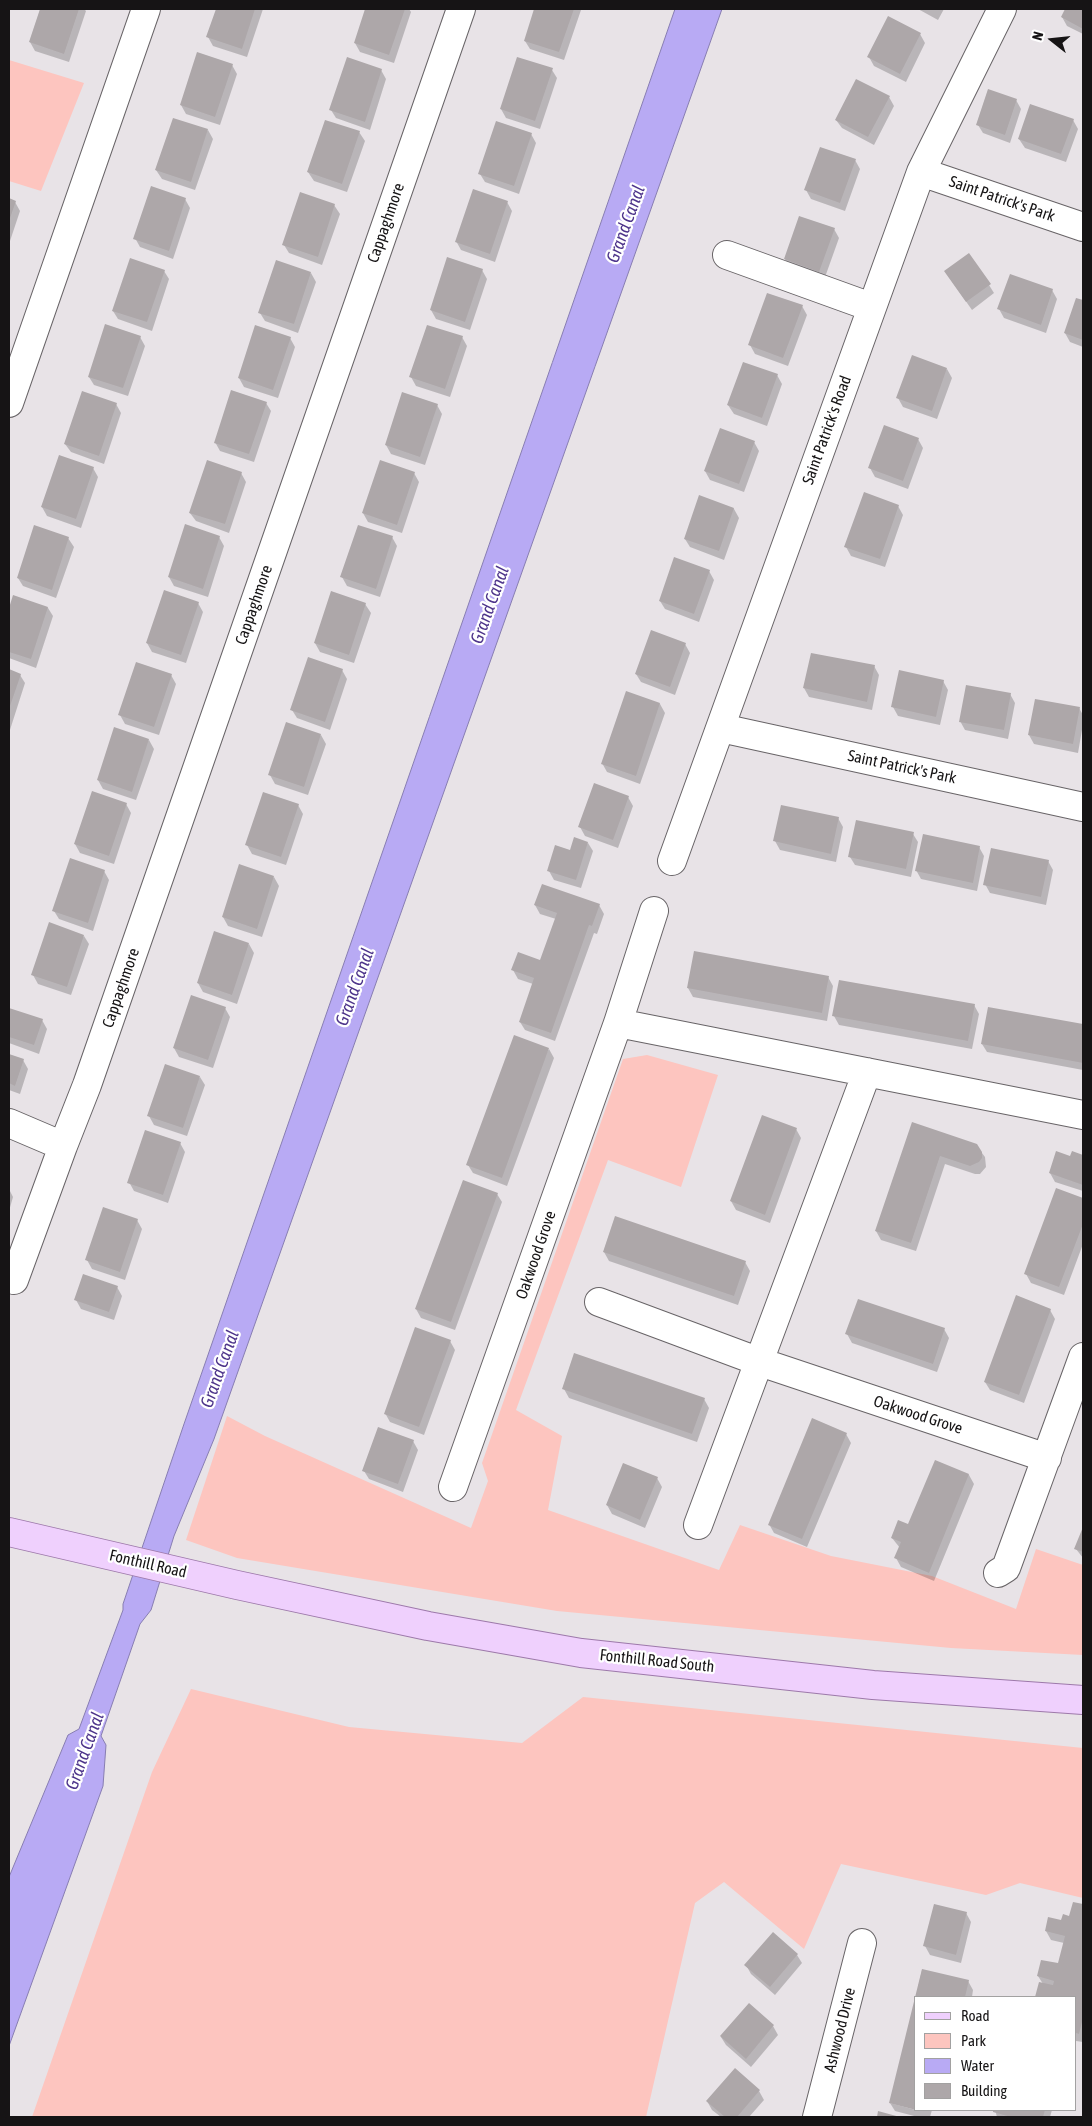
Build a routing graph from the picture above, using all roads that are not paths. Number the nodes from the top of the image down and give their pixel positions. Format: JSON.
{"nodes":[{"id":1,"x":146,"y":9,"type":"edge"},
{"id":2,"x":461,"y":9,"type":"edge"},
{"id":3,"x":1002,"y":9,"type":"edge"},
{"id":4,"x":921,"y":172,"type":"junction"},
{"id":5,"x":1083,"y":227,"type":"edge"},
{"id":6,"x":727,"y":255,"type":"dead end"},
{"id":7,"x":871,"y":307,"type":"junction"},
{"id":8,"x":9,"y":403,"type":"edge"},
{"id":9,"x":722,"y":728,"type":"junction"},
{"id":10,"x":1083,"y":807,"type":"edge"},
{"id":11,"x":672,"y":861,"type":"dead end"},
{"id":12,"x":654,"y":910,"type":"dead end"},
{"id":13,"x":618,"y":1023,"type":"junction"},
{"id":14,"x":867,"y":1072,"type":"junction"},
{"id":15,"x":1083,"y":1114,"type":"edge"},
{"id":16,"x":9,"y":1123,"type":"edge"},
{"id":17,"x":63,"y":1146,"type":"junction"},
{"id":18,"x":14,"y":1280,"type":"dead end"},
{"id":19,"x":599,"y":1302,"type":"dead end"},
{"id":20,"x":1083,"y":1357,"type":"edge"},
{"id":21,"x":760,"y":1362,"type":"junction"},
{"id":22,"x":1047,"y":1458,"type":"junction"},
{"id":23,"x":454,"y":1486,"type":"dead end"},
{"id":24,"x":698,"y":1525,"type":"dead end"},
{"id":25,"x":9,"y":1532,"type":"edge"},
{"id":26,"x":998,"y":1573,"type":"dead end"},
{"id":27,"x":237,"y":1585,"type":"joint"},
{"id":28,"x":1083,"y":1700,"type":"edge"},
{"id":29,"x":862,"y":1943,"type":"dead end"},
{"id":30,"x":817,"y":2117,"type":"edge"}],
"edges":[{"from":1,"to":8,"type":"street"},
{"from":2,"to":17,"type":"street","name":"Cappaghmore"},
{"from":3,"to":4,"type":"street","name":"Saint Patrick's Road"},
{"from":4,"to":5,"type":"street","name":"Saint Patrick's Park"},
{"from":4,"to":7,"type":"street","name":"Saint Patrick's Road"},
{"from":6,"to":7,"type":"street"},
{"from":7,"to":9,"type":"street","name":"Saint Patrick's Road"},
{"from":9,"to":10,"type":"street","name":"Saint Patrick's Park"},
{"from":9,"to":11,"type":"street","name":"Saint Patrick's Road"},
{"from":12,"to":13,"type":"street","name":"Oakwood Grove"},
{"from":13,"to":14,"type":"street"},
{"from":13,"to":23,"type":"street","name":"Oakwood Grove"},
{"from":14,"to":15,"type":"street"},
{"from":14,"to":21,"type":"street"},
{"from":16,"to":17,"type":"street"},
{"from":17,"to":18,"type":"street","name":"Cappaghmore"},
{"from":19,"to":21,"type":"street","name":"Oakwood Grove"},
{"from":20,"to":22,"type":"street"},
{"from":21,"to":22,"type":"street","name":"Oakwood Grove"},
{"from":21,"to":24,"type":"street"},
{"from":22,"to":26,"type":"street"},
{"from":25,"to":27,"type":"main road","name":"Fonthill Road"},
{"from":27,"to":28,"type":"main road","name":"Fonthill Road South"},
{"from":29,"to":30,"type":"street","name":"Ashwood Drive"}]}
